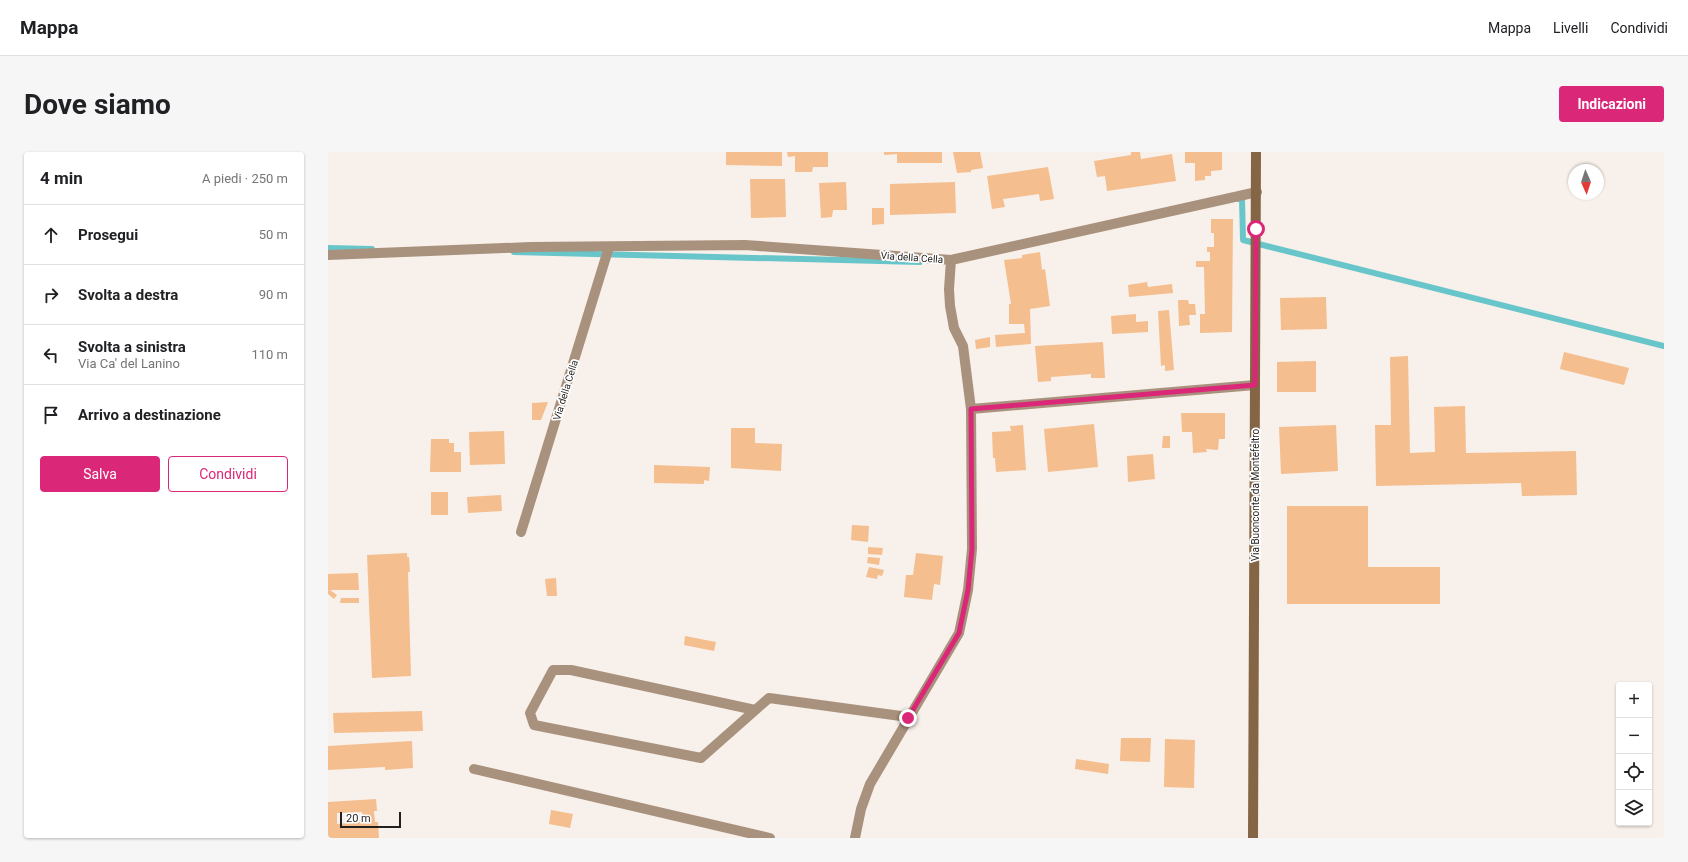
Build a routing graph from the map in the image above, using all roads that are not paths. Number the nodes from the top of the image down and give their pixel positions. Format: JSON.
{"nodes":[{"id":1,"x":1256,"y":152,"type":"edge"},
{"id":2,"x":1257,"y":192,"type":"junction"},
{"id":3,"x":609,"y":247,"type":"junction"},
{"id":4,"x":328,"y":255,"type":"edge"},
{"id":5,"x":951,"y":260,"type":"junction"},
{"id":6,"x":1255,"y":385,"type":"junction"},
{"id":7,"x":971,"y":409,"type":"junction"},
{"id":8,"x":521,"y":532,"type":"dead end"},
{"id":9,"x":755,"y":710,"type":"junction"},
{"id":10,"x":908,"y":718,"type":"junction"},
{"id":11,"x":474,"y":769,"type":"dead end"},
{"id":12,"x":770,"y":838,"type":"edge"},
{"id":13,"x":855,"y":838,"type":"edge"},
{"id":14,"x":1253,"y":838,"type":"edge"}],
"edges":[{"from":1,"to":2,"type":"street","name":"Via Buonconte da Montefeltro"},
{"from":2,"to":5,"type":"street","name":"Via della Cella"},
{"from":2,"to":6,"type":"street","name":"Via Buonconte da Montefeltro"},
{"from":3,"to":4,"type":"street","name":"Via della Cella"},
{"from":3,"to":5,"type":"street","name":"Via della Cella"},
{"from":3,"to":8,"type":"street","name":"Via della Cella"},
{"from":5,"to":7,"type":"street"},
{"from":6,"to":7,"type":"street"},
{"from":6,"to":14,"type":"street","name":"Via Buonconte da Montefeltro"},
{"from":7,"to":10,"type":"street"},
{"from":9,"to":9,"type":"street"},
{"from":9,"to":10,"type":"street"},
{"from":10,"to":13,"type":"street"},
{"from":11,"to":12,"type":"street"}]}
